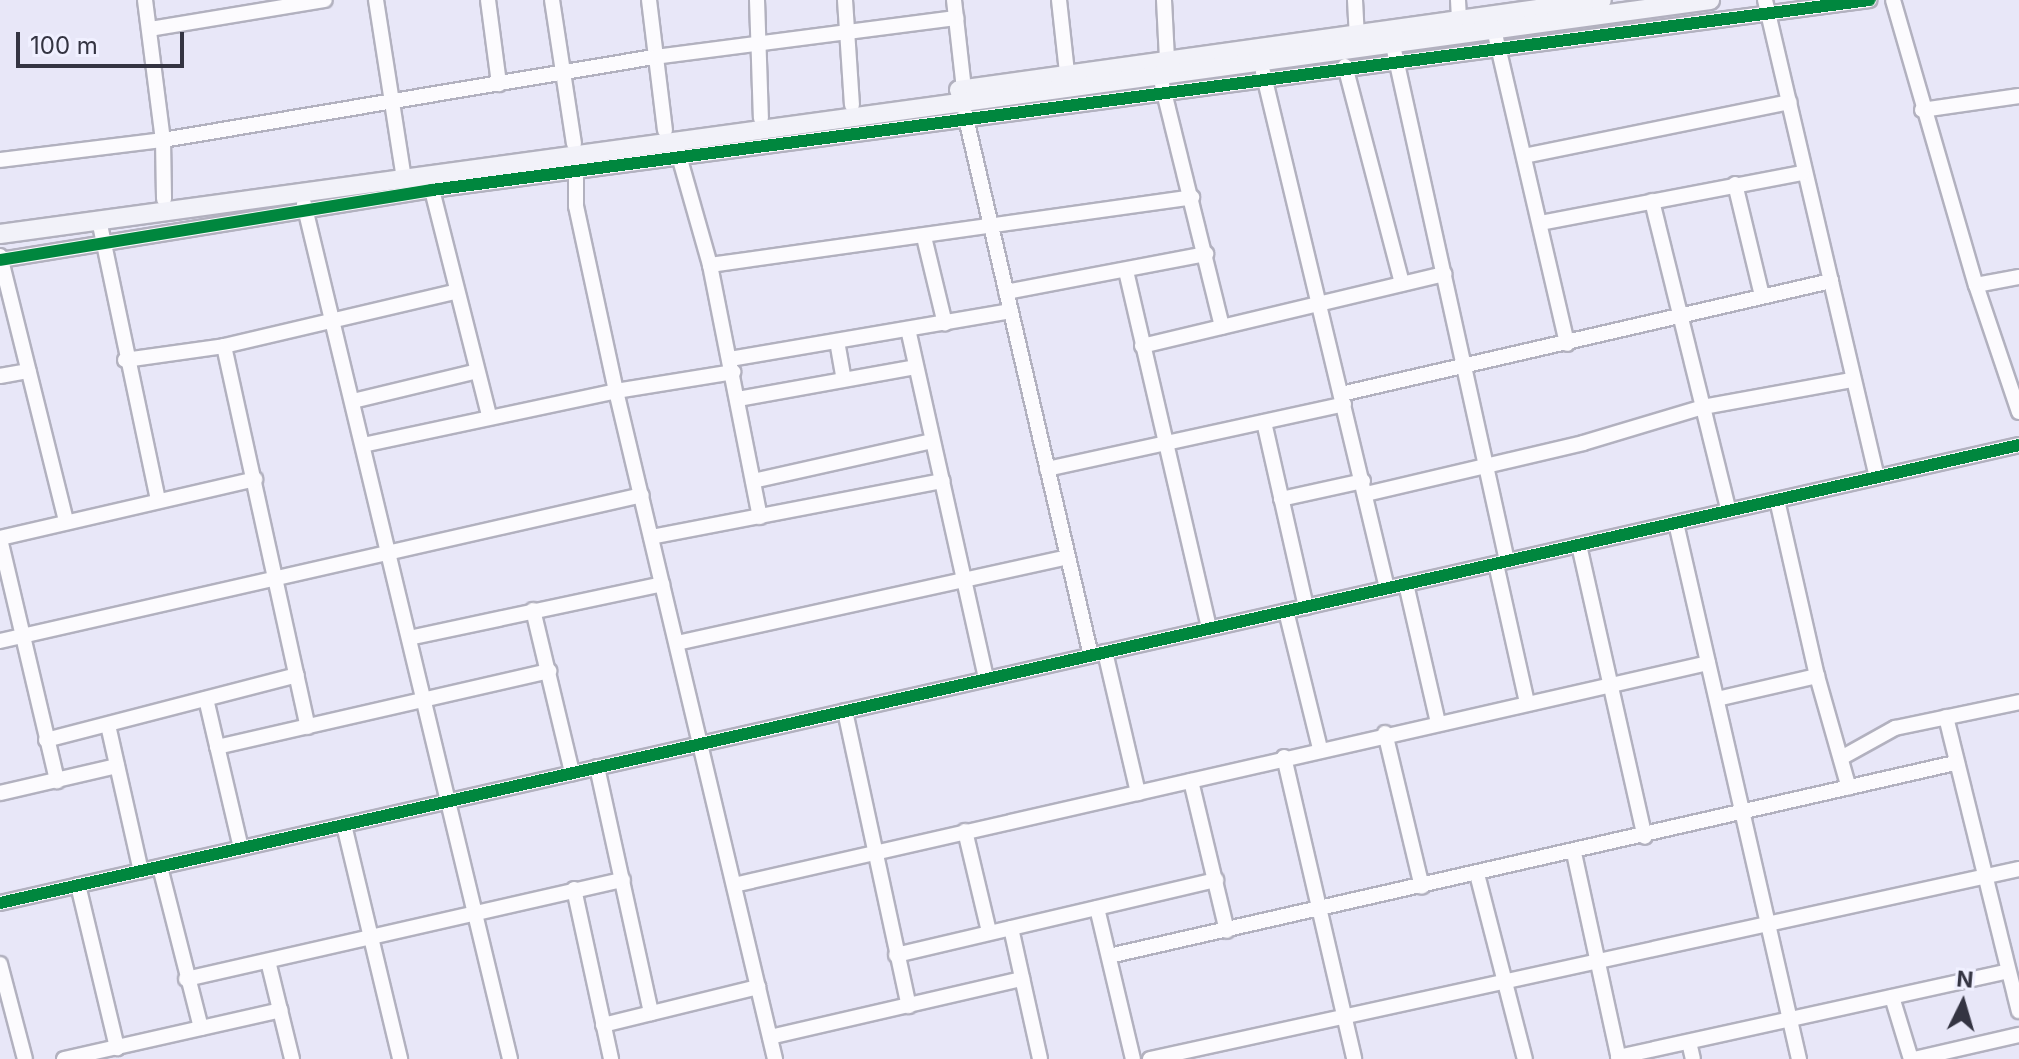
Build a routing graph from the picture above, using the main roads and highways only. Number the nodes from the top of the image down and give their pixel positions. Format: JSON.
{"nodes":[{"id":1,"x":1602,"y":0,"type":"edge"},
{"id":2,"x":1710,"y":0,"type":"edge"},
{"id":3,"x":1556,"y":3,"type":"edge"},
{"id":4,"x":1458,"y":10,"type":"edge"},
{"id":5,"x":1164,"y":76,"type":"junction"},
{"id":6,"x":963,"y":95,"type":"junction"},
{"id":7,"x":673,"y":143,"type":"junction"},
{"id":8,"x":403,"y":173,"type":"junction"},
{"id":9,"x":0,"y":222,"type":"edge"},
{"id":10,"x":0,"y":234,"type":"edge"}],
"edges":[{"from":1,"to":3,"type":"main road"},
{"from":2,"to":5,"type":"main road"},
{"from":3,"to":4,"type":"main road"},
{"from":4,"to":5,"type":"main road"},
{"from":5,"to":6,"type":"main road"},
{"from":5,"to":6,"type":"main road"},
{"from":6,"to":7,"type":"main road"},
{"from":6,"to":7,"type":"main road"},
{"from":7,"to":8,"type":"main road"},
{"from":8,"to":9,"type":"main road"},
{"from":8,"to":10,"type":"main road"}]}
